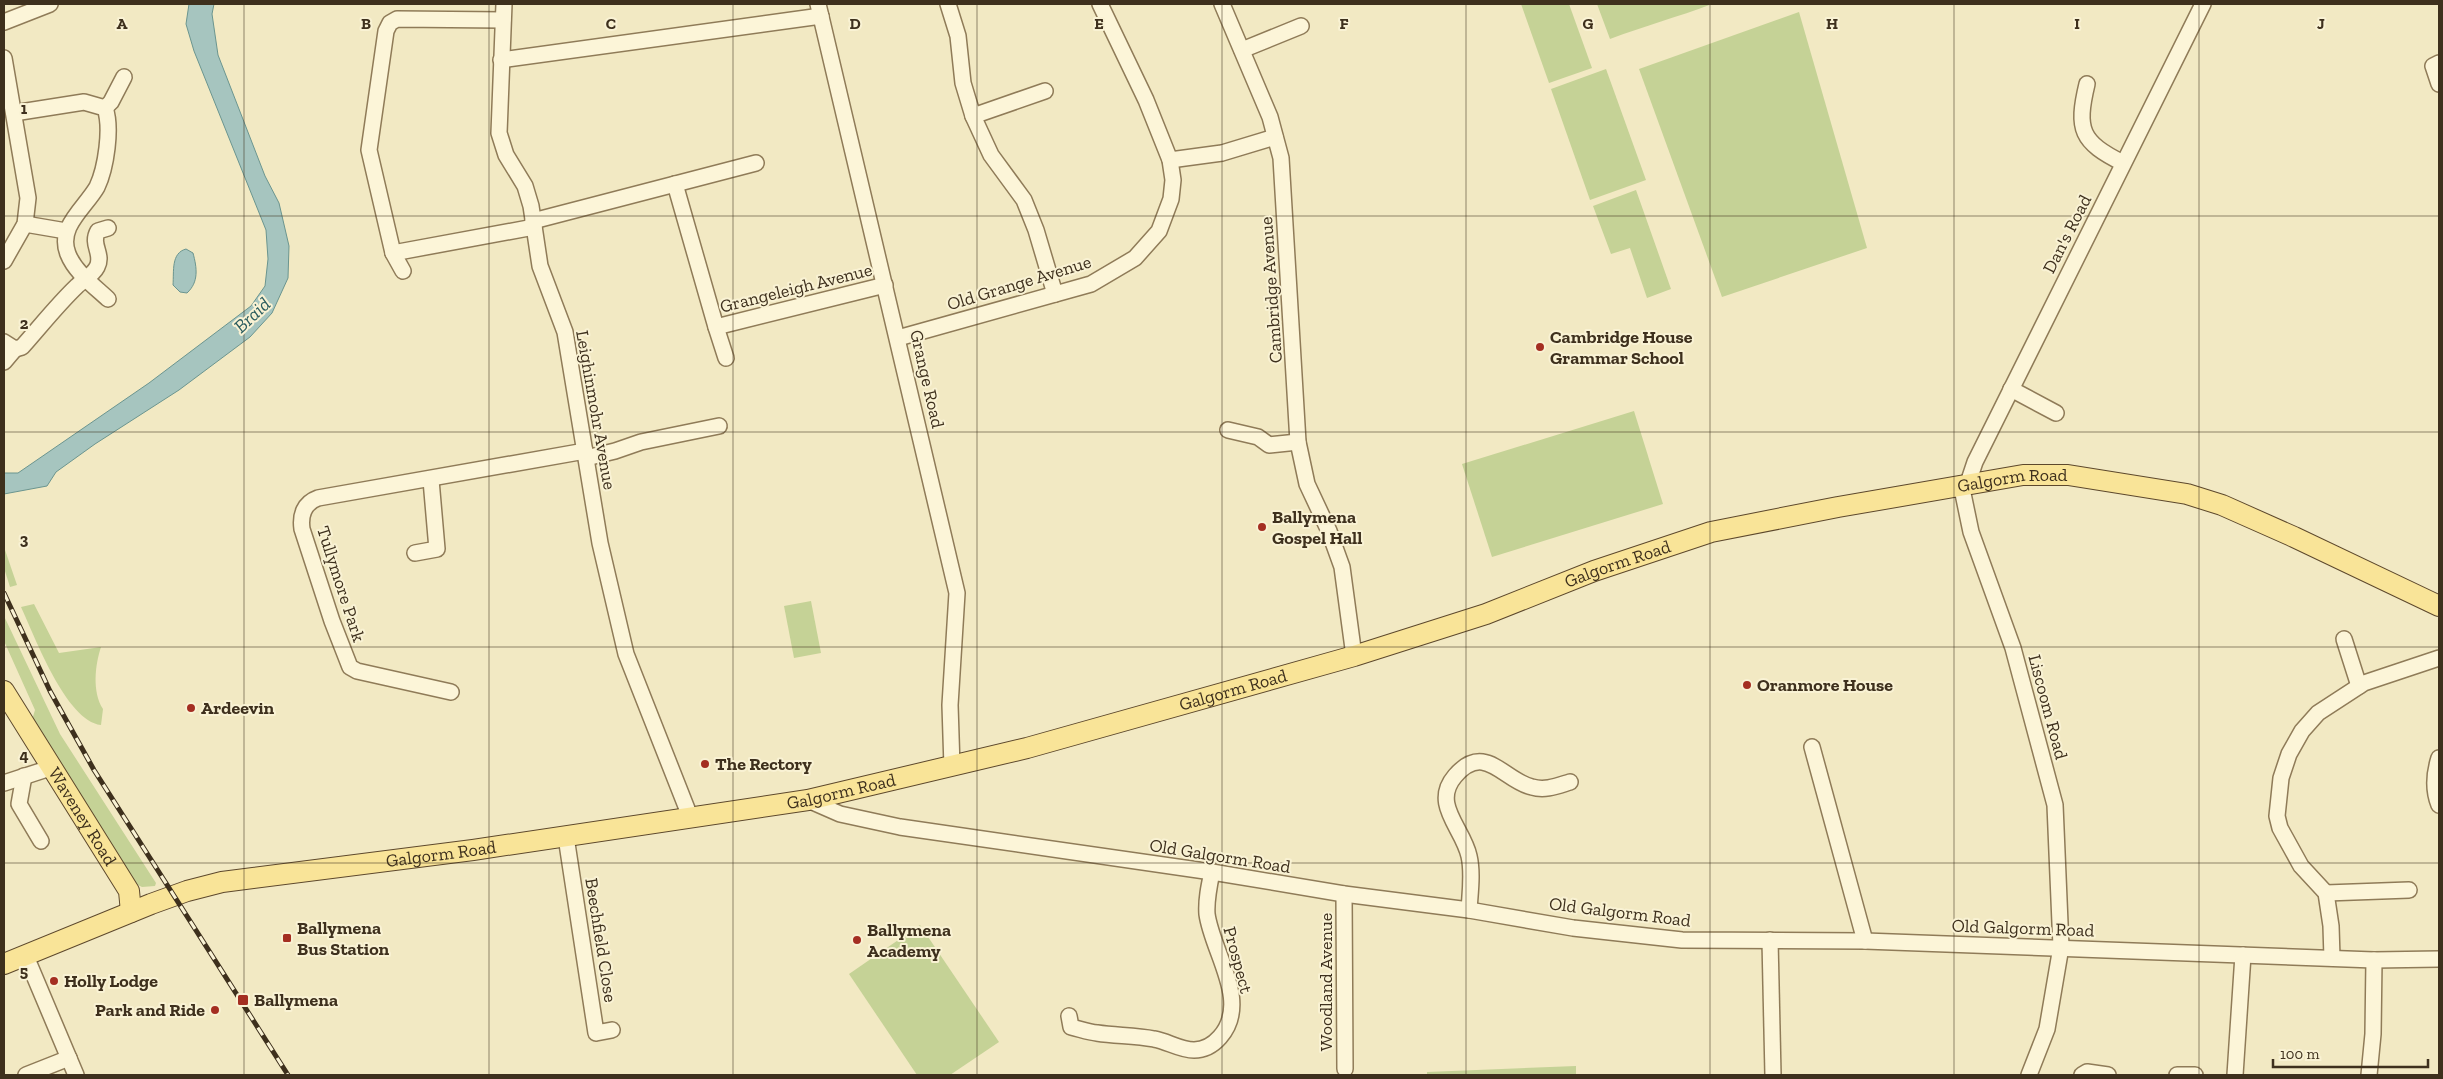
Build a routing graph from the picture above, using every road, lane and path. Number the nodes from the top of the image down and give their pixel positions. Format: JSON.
{"nodes":[{"id":1,"x":50,"y":4,"type":"edge"},
{"id":2,"x":504,"y":4,"type":"edge"},
{"id":3,"x":948,"y":4,"type":"edge"},
{"id":4,"x":1100,"y":4,"type":"edge"},
{"id":5,"x":1222,"y":4,"type":"edge"},
{"id":6,"x":2204,"y":4,"type":"edge"},
{"id":7,"x":820,"y":10,"type":"edge"},
{"id":8,"x":503,"y":20,"type":"junction"},
{"id":9,"x":4,"y":22,"type":"edge"},
{"id":10,"x":1301,"y":26,"type":"dead end"},
{"id":11,"x":1242,"y":50,"type":"junction"},
{"id":12,"x":4,"y":58,"type":"edge"},
{"id":13,"x":500,"y":60,"type":"junction"},
{"id":14,"x":2439,"y":63,"type":"edge"},
{"id":15,"x":124,"y":77,"type":"dead end"},
{"id":16,"x":2087,"y":84,"type":"dead end"},
{"id":17,"x":2439,"y":84,"type":"edge"},
{"id":18,"x":1045,"y":91,"type":"dead end"},
{"id":19,"x":10,"y":105,"type":"edge"},
{"id":20,"x":105,"y":108,"type":"junction"},
{"id":21,"x":973,"y":116,"type":"junction"},
{"id":22,"x":1275,"y":136,"type":"junction"},
{"id":23,"x":1170,"y":160,"type":"junction"},
{"id":24,"x":756,"y":163,"type":"dead end"},
{"id":25,"x":2123,"y":163,"type":"junction"},
{"id":26,"x":674,"y":184,"type":"junction"},
{"id":27,"x":25,"y":224,"type":"junction"},
{"id":28,"x":534,"y":224,"type":"junction"},
{"id":29,"x":108,"y":228,"type":"dead end"},
{"id":30,"x":66,"y":231,"type":"junction"},
{"id":31,"x":393,"y":253,"type":"junction"},
{"id":32,"x":4,"y":261,"type":"edge"},
{"id":33,"x":404,"y":271,"type":"dead end"},
{"id":34,"x":87,"y":278,"type":"junction"},
{"id":35,"x":885,"y":285,"type":"junction"},
{"id":36,"x":1055,"y":294,"type":"junction"},
{"id":37,"x":108,"y":299,"type":"dead end"},
{"id":38,"x":716,"y":327,"type":"junction"},
{"id":39,"x":898,"y":338,"type":"junction"},
{"id":40,"x":10,"y":346,"type":"edge"},
{"id":41,"x":726,"y":358,"type":"dead end"},
{"id":42,"x":4,"y":362,"type":"edge"},
{"id":43,"x":2011,"y":389,"type":"junction"},
{"id":44,"x":2056,"y":413,"type":"dead end"},
{"id":45,"x":720,"y":426,"type":"dead end"},
{"id":46,"x":1228,"y":430,"type":"dead end"},
{"id":47,"x":1298,"y":442,"type":"junction"},
{"id":48,"x":585,"y":454,"type":"junction"},
{"id":49,"x":431,"y":480,"type":"junction"},
{"id":50,"x":1966,"y":483,"type":"junction"},
{"id":51,"x":415,"y":552,"type":"dead end"},
{"id":52,"x":2439,"y":606,"type":"edge"},
{"id":53,"x":2344,"y":639,"type":"dead end"},
{"id":54,"x":1354,"y":656,"type":"junction"},
{"id":55,"x":2439,"y":658,"type":"edge"},
{"id":56,"x":2359,"y":686,"type":"junction"},
{"id":57,"x":4,"y":691,"type":"edge"},
{"id":58,"x":452,"y":692,"type":"dead end"},
{"id":59,"x":1812,"y":747,"type":"dead end"},
{"id":60,"x":2439,"y":758,"type":"edge"},
{"id":61,"x":952,"y":767,"type":"junction"},
{"id":62,"x":50,"y":768,"type":"junction"},
{"id":63,"x":24,"y":776,"type":"junction"},
{"id":64,"x":1570,"y":782,"type":"dead end"},
{"id":65,"x":4,"y":783,"type":"edge"},
{"id":66,"x":808,"y":800,"type":"junction"},
{"id":67,"x":2439,"y":805,"type":"edge"},
{"id":68,"x":691,"y":818,"type":"junction"},
{"id":69,"x":566,"y":837,"type":"junction"},
{"id":70,"x":41,"y":841,"type":"dead end"},
{"id":71,"x":1212,"y":872,"type":"junction"},
{"id":72,"x":2408,"y":890,"type":"dead end"},
{"id":73,"x":129,"y":891,"type":"junction"},
{"id":74,"x":2326,"y":892,"type":"junction"},
{"id":75,"x":1344,"y":894,"type":"junction"},
{"id":76,"x":151,"y":904,"type":"junction"},
{"id":77,"x":1469,"y":910,"type":"junction"},
{"id":78,"x":131,"y":912,"type":"junction"},
{"id":79,"x":1770,"y":940,"type":"junction"},
{"id":80,"x":1865,"y":941,"type":"junction"},
{"id":81,"x":2061,"y":947,"type":"junction"},
{"id":82,"x":25,"y":954,"type":"junction"},
{"id":83,"x":2243,"y":955,"type":"junction"},
{"id":84,"x":2332,"y":958,"type":"junction"},
{"id":85,"x":2439,"y":959,"type":"edge"},
{"id":86,"x":2374,"y":960,"type":"junction"},
{"id":87,"x":4,"y":964,"type":"edge"},
{"id":88,"x":1069,"y":1016,"type":"dead end"},
{"id":89,"x":612,"y":1030,"type":"dead end"},
{"id":90,"x":69,"y":1058,"type":"junction"},
{"id":91,"x":1345,"y":1069,"type":"dead end"},
{"id":92,"x":26,"y":1075,"type":"edge"},
{"id":93,"x":76,"y":1075,"type":"edge"},
{"id":94,"x":1773,"y":1075,"type":"edge"},
{"id":95,"x":2030,"y":1075,"type":"edge"},
{"id":96,"x":2082,"y":1075,"type":"edge"},
{"id":97,"x":2108,"y":1075,"type":"edge"},
{"id":98,"x":2177,"y":1075,"type":"edge"},
{"id":99,"x":2195,"y":1075,"type":"edge"},
{"id":100,"x":2236,"y":1075,"type":"edge"},
{"id":101,"x":2369,"y":1075,"type":"edge"}],
"edges":[{"from":1,"to":9,"type":"street"},
{"from":2,"to":8,"type":"street","name":"Leighinmohr Avenue"},
{"from":3,"to":21,"type":"street"},
{"from":4,"to":23,"type":"street","name":"Old Grange Avenue"},
{"from":5,"to":11,"type":"street","name":"Cambridge Avenue"},
{"from":6,"to":25,"type":"street","name":"Dan's Road"},
{"from":7,"to":13,"type":"street"},
{"from":7,"to":35,"type":"street","name":"Grange Road"},
{"from":8,"to":13,"type":"street","name":"Leighinmohr Avenue"},
{"from":8,"to":31,"type":"street"},
{"from":10,"to":11,"type":"street"},
{"from":11,"to":22,"type":"street","name":"Cambridge Avenue"},
{"from":12,"to":19,"type":"street"},
{"from":13,"to":28,"type":"street","name":"Leighinmohr Avenue"},
{"from":14,"to":17,"type":"street"},
{"from":15,"to":20,"type":"street"},
{"from":16,"to":25,"type":"street"},
{"from":18,"to":21,"type":"street"},
{"from":19,"to":20,"type":"street"},
{"from":19,"to":27,"type":"street"},
{"from":20,"to":30,"type":"street"},
{"from":21,"to":36,"type":"street"},
{"from":22,"to":23,"type":"street"},
{"from":22,"to":47,"type":"street","name":"Cambridge Avenue"},
{"from":23,"to":36,"type":"street","name":"Old Grange Avenue"},
{"from":24,"to":26,"type":"street"},
{"from":25,"to":43,"type":"street","name":"Dan's Road"},
{"from":26,"to":28,"type":"street"},
{"from":26,"to":38,"type":"street","name":"Grangeleigh Avenue"},
{"from":27,"to":30,"type":"street"},
{"from":27,"to":32,"type":"street"},
{"from":28,"to":31,"type":"street"},
{"from":28,"to":48,"type":"street","name":"Leighinmohr Avenue"},
{"from":29,"to":34,"type":"street"},
{"from":30,"to":34,"type":"street"},
{"from":31,"to":33,"type":"street"},
{"from":34,"to":37,"type":"street"},
{"from":34,"to":40,"type":"street"},
{"from":35,"to":38,"type":"street","name":"Grangeleigh Avenue"},
{"from":35,"to":39,"type":"street","name":"Grange Road"},
{"from":36,"to":39,"type":"street","name":"Old Grange Avenue"},
{"from":38,"to":41,"type":"street","name":"Grangeleigh Avenue"},
{"from":39,"to":61,"type":"street","name":"Grange Road"},
{"from":40,"to":42,"type":"street"},
{"from":43,"to":44,"type":"street"},
{"from":43,"to":50,"type":"street","name":"Dan's Road"},
{"from":45,"to":48,"type":"street","name":"Tullymore Park"},
{"from":46,"to":47,"type":"street"},
{"from":47,"to":54,"type":"street","name":"Cambridge Avenue"},
{"from":48,"to":49,"type":"street","name":"Tullymore Park"},
{"from":48,"to":68,"type":"street","name":"Leighinmohr Avenue"},
{"from":49,"to":51,"type":"street"},
{"from":49,"to":58,"type":"street","name":"Tullymore Park"},
{"from":50,"to":52,"type":"main road","name":"Galgorm Road"},
{"from":50,"to":54,"type":"main road","name":"Galgorm Road"},
{"from":50,"to":81,"type":"street","name":"Liscoom Road"},
{"from":53,"to":56,"type":"street"},
{"from":54,"to":61,"type":"main road","name":"Galgorm Road"},
{"from":55,"to":56,"type":"street"},
{"from":56,"to":74,"type":"street"},
{"from":57,"to":62,"type":"main road","name":"Waveney Road"},
{"from":59,"to":80,"type":"street"},
{"from":60,"to":67,"type":"street"},
{"from":61,"to":66,"type":"main road","name":"Galgorm Road"},
{"from":62,"to":63,"type":"street"},
{"from":62,"to":73,"type":"main road","name":"Waveney Road"},
{"from":63,"to":65,"type":"street"},
{"from":63,"to":70,"type":"street"},
{"from":64,"to":77,"type":"street"},
{"from":66,"to":68,"type":"main road","name":"Galgorm Road"},
{"from":66,"to":71,"type":"street","name":"Old Galgorm Road"},
{"from":68,"to":69,"type":"main road","name":"Galgorm Road"},
{"from":69,"to":76,"type":"main road","name":"Galgorm Road"},
{"from":69,"to":89,"type":"street","name":"Beechfield Close"},
{"from":71,"to":75,"type":"street","name":"Old Galgorm Road"},
{"from":71,"to":88,"type":"street","name":"Prospect"},
{"from":72,"to":74,"type":"street"},
{"from":73,"to":76,"type":"main road","name":"Waveney Road"},
{"from":73,"to":78,"type":"main road","name":"Waveney Road"},
{"from":74,"to":84,"type":"street"},
{"from":75,"to":77,"type":"street","name":"Old Galgorm Road"},
{"from":75,"to":91,"type":"street","name":"Woodland Avenue"},
{"from":76,"to":78,"type":"main road","name":"Galgorm Road"},
{"from":77,"to":79,"type":"street","name":"Old Galgorm Road"},
{"from":78,"to":82,"type":"main road","name":"Galgorm Road"},
{"from":79,"to":80,"type":"street","name":"Old Galgorm Road"},
{"from":79,"to":94,"type":"street"},
{"from":80,"to":81,"type":"street","name":"Old Galgorm Road"},
{"from":81,"to":83,"type":"street","name":"Old Galgorm Road"},
{"from":81,"to":95,"type":"street","name":"Liscoom Road"},
{"from":82,"to":87,"type":"main road","name":"Galgorm Road"},
{"from":82,"to":90,"type":"street"},
{"from":83,"to":84,"type":"street","name":"Old Galgorm Road"},
{"from":83,"to":100,"type":"street"},
{"from":84,"to":86,"type":"street","name":"Old Galgorm Road"},
{"from":85,"to":86,"type":"street","name":"Old Galgorm Road"},
{"from":86,"to":101,"type":"street"},
{"from":90,"to":92,"type":"street"},
{"from":90,"to":93,"type":"street"},
{"from":96,"to":97,"type":"street"},
{"from":98,"to":99,"type":"street"}]}
